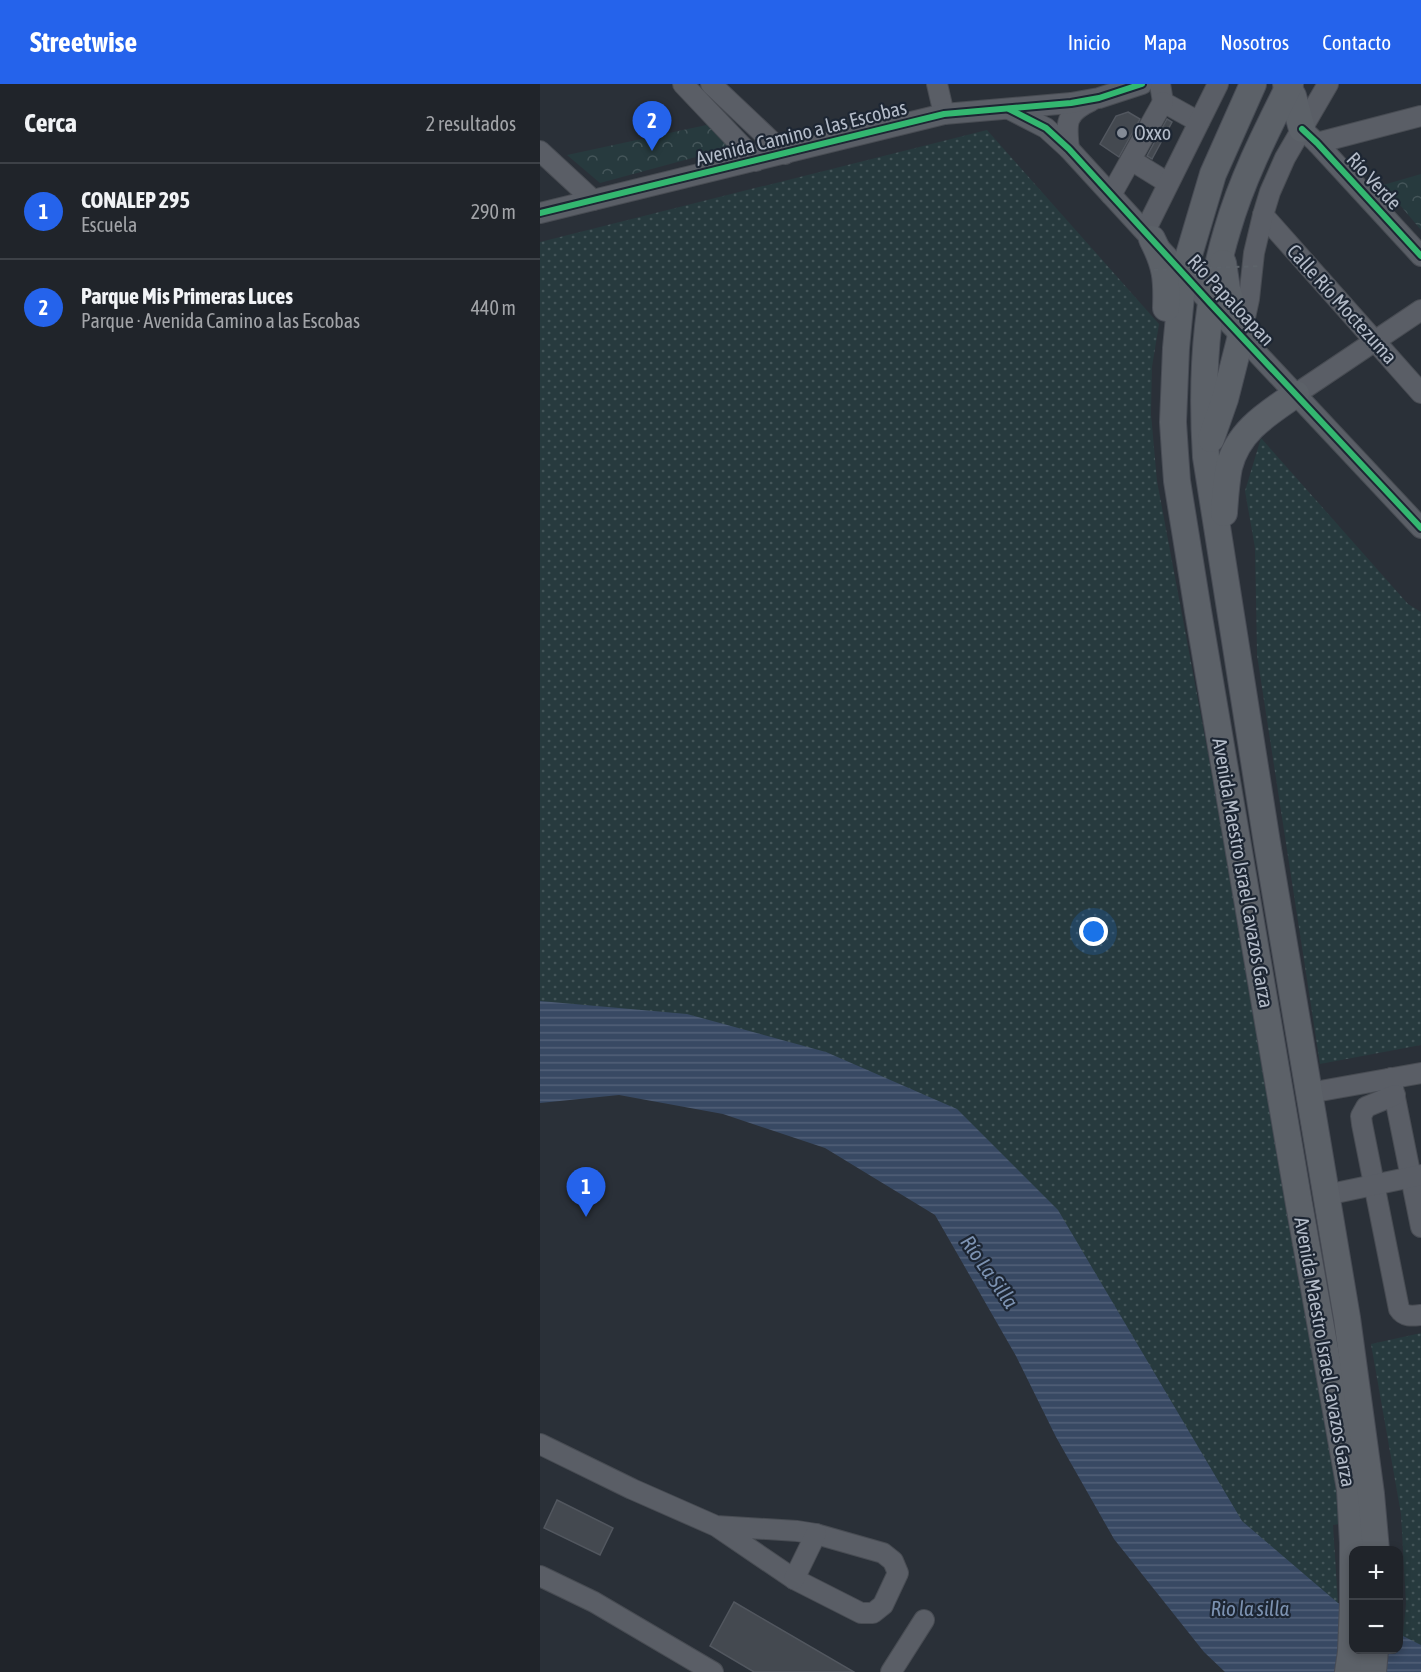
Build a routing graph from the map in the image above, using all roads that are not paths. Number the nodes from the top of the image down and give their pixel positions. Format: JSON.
{"nodes":[{"id":1,"x":683,"y":84,"type":"edge"},
{"id":2,"x":711,"y":84,"type":"edge"},
{"id":3,"x":937,"y":84,"type":"edge"},
{"id":4,"x":1142,"y":84,"type":"edge"},
{"id":5,"x":1218,"y":84,"type":"edge"},
{"id":6,"x":1253,"y":84,"type":"edge"},
{"id":7,"x":1328,"y":84,"type":"edge"},
{"id":8,"x":1288,"y":85,"type":"edge"},
{"id":9,"x":1162,"y":93,"type":"edge"},
{"id":10,"x":1099,"y":98,"type":"junction"},
{"id":11,"x":1006,"y":108,"type":"junction"},
{"id":12,"x":944,"y":114,"type":"junction"},
{"id":13,"x":1421,"y":116,"type":"edge"},
{"id":14,"x":1199,"y":122,"type":"junction"},
{"id":15,"x":1310,"y":136,"type":"junction"},
{"id":16,"x":1069,"y":149,"type":"junction"},
{"id":17,"x":540,"y":151,"type":"edge"},
{"id":18,"x":785,"y":154,"type":"junction"},
{"id":19,"x":1131,"y":160,"type":"junction"},
{"id":20,"x":756,"y":161,"type":"junction"},
{"id":21,"x":1168,"y":183,"type":"junction"},
{"id":22,"x":1111,"y":195,"type":"junction"},
{"id":23,"x":593,"y":200,"type":"junction"},
{"id":24,"x":540,"y":213,"type":"edge"},
{"id":25,"x":1263,"y":214,"type":"junction"},
{"id":26,"x":1151,"y":238,"type":"junction"},
{"id":27,"x":1225,"y":240,"type":"junction"},
{"id":28,"x":1421,"y":256,"type":"edge"},
{"id":29,"x":1186,"y":263,"type":"junction"},
{"id":30,"x":1211,"y":304,"type":"junction"},
{"id":31,"x":1421,"y":310,"type":"edge"},
{"id":32,"x":1241,"y":336,"type":"junction"},
{"id":33,"x":1376,"y":342,"type":"junction"},
{"id":34,"x":1176,"y":348,"type":"junction"},
{"id":35,"x":1421,"y":393,"type":"edge"},
{"id":36,"x":1296,"y":394,"type":"junction"},
{"id":37,"x":1206,"y":457,"type":"junction"},
{"id":38,"x":1421,"y":528,"type":"edge"},
{"id":39,"x":1220,"y":550,"type":"junction"},
{"id":40,"x":1239,"y":850,"type":"junction"},
{"id":41,"x":1277,"y":902,"type":"junction"},
{"id":42,"x":1421,"y":1073,"type":"edge"},
{"id":43,"x":1393,"y":1086,"type":"junction"},
{"id":44,"x":1309,"y":1093,"type":"junction"},
{"id":45,"x":1416,"y":1176,"type":"edge"},
{"id":46,"x":1373,"y":1185,"type":"junction"},
{"id":47,"x":1326,"y":1195,"type":"junction"},
{"id":48,"x":1421,"y":1227,"type":"edge"},
{"id":49,"x":1421,"y":1315,"type":"edge"},
{"id":50,"x":1322,"y":1337,"type":"junction"},
{"id":51,"x":1355,"y":1370,"type":"junction"},
{"id":52,"x":540,"y":1445,"type":"edge"},
{"id":53,"x":716,"y":1526,"type":"junction"},
{"id":54,"x":816,"y":1534,"type":"junction"},
{"id":55,"x":1368,"y":1546,"type":"edge"},
{"id":56,"x":540,"y":1576,"type":"edge"},
{"id":57,"x":794,"y":1579,"type":"junction"},
{"id":58,"x":1354,"y":1600,"type":"edge"},
{"id":59,"x":924,"y":1620,"type":"dead end"},
{"id":60,"x":1375,"y":1654,"type":"edge"},
{"id":61,"x":713,"y":1672,"type":"edge"},
{"id":62,"x":891,"y":1672,"type":"edge"},
{"id":63,"x":1348,"y":1672,"type":"edge"},
{"id":64,"x":1373,"y":1672,"type":"edge"}],
"edges":[{"from":1,"to":20,"type":"street"},
{"from":2,"to":18,"type":"street"},
{"from":3,"to":12,"type":"street"},
{"from":4,"to":10,"type":"street","name":"Avenida Camino a las Escobas"},
{"from":5,"to":14,"type":"street"},
{"from":6,"to":29,"type":"main road","name":"Avenida Maestro Israel Cavazos Garza"},
{"from":7,"to":15,"type":"street"},
{"from":8,"to":15,"type":"main road"},
{"from":8,"to":27,"type":"main road","name":"Avenida Maestro Israel Cavazos Garza"},
{"from":9,"to":14,"type":"street"},
{"from":9,"to":19,"type":"street"},
{"from":10,"to":11,"type":"street","name":"Avenida Camino a las Escobas"},
{"from":10,"to":16,"type":"street"},
{"from":11,"to":12,"type":"street","name":"Avenida Camino a las Escobas"},
{"from":11,"to":16,"type":"street"},
{"from":12,"to":18,"type":"street","name":"Avenida Camino a las Escobas"},
{"from":13,"to":15,"type":"street"},
{"from":14,"to":21,"type":"street"},
{"from":15,"to":25,"type":"street"},
{"from":15,"to":28,"type":"street","name":"Río Verde"},
{"from":16,"to":22,"type":"street"},
{"from":17,"to":23,"type":"street"},
{"from":18,"to":20,"type":"street","name":"Avenida Camino a las Escobas"},
{"from":19,"to":21,"type":"street"},
{"from":19,"to":22,"type":"street"},
{"from":20,"to":23,"type":"street","name":"Avenida Camino a las Escobas"},
{"from":21,"to":26,"type":"street"},
{"from":22,"to":26,"type":"street"},
{"from":23,"to":24,"type":"street","name":"Avenida Camino a las Escobas"},
{"from":25,"to":32,"type":"street"},
{"from":25,"to":33,"type":"street","name":"Calle Río Moctezuma"},
{"from":26,"to":29,"type":"main road"},
{"from":26,"to":34,"type":"main road"},
{"from":27,"to":29,"type":"main road"},
{"from":27,"to":30,"type":"main road","name":"Avenida Maestro Israel Cavazos Garza"},
{"from":27,"to":32,"type":"main road"},
{"from":29,"to":30,"type":"street","name":"Río Papaloapan"},
{"from":29,"to":34,"type":"main road","name":"Avenida Maestro Israel Cavazos Garza"},
{"from":30,"to":32,"type":"street","name":"Río Papaloapan"},
{"from":30,"to":37,"type":"main road","name":"Avenida Maestro Israel Cavazos Garza"},
{"from":31,"to":33,"type":"street"},
{"from":32,"to":36,"type":"street","name":"Río Papaloapan"},
{"from":32,"to":37,"type":"main road"},
{"from":33,"to":35,"type":"street","name":"Calle Río Moctezuma"},
{"from":33,"to":36,"type":"street"},
{"from":34,"to":40,"type":"main road","name":"Avenida Maestro Israel Cavazos Garza"},
{"from":36,"to":38,"type":"street","name":"Río Papaloapan"},
{"from":36,"to":39,"type":"main road"},
{"from":37,"to":39,"type":"main road","name":"Avenida Maestro Israel Cavazos Garza"},
{"from":39,"to":41,"type":"main road","name":"Avenida Maestro Israel Cavazos Garza"},
{"from":40,"to":41,"type":"main road"},
{"from":40,"to":50,"type":"main road","name":"Avenida Maestro Israel Cavazos Garza"},
{"from":41,"to":44,"type":"main road","name":"Avenida Maestro Israel Cavazos Garza"},
{"from":42,"to":43,"type":"street"},
{"from":43,"to":44,"type":"street"},
{"from":43,"to":45,"type":"street"},
{"from":43,"to":46,"type":"street"},
{"from":44,"to":47,"type":"main road","name":"Avenida Maestro Israel Cavazos Garza"},
{"from":45,"to":46,"type":"street"},
{"from":45,"to":48,"type":"street"},
{"from":46,"to":47,"type":"street"},
{"from":46,"to":49,"type":"street"},
{"from":47,"to":51,"type":"main road","name":"Avenida Maestro Israel Cavazos Garza"},
{"from":50,"to":51,"type":"main road"},
{"from":50,"to":55,"type":"main road","name":"Avenida Maestro Israel Cavazos Garza"},
{"from":51,"to":55,"type":"main road","name":"Avenida Maestro Israel Cavazos Garza"},
{"from":52,"to":53,"type":"street"},
{"from":53,"to":54,"type":"street"},
{"from":53,"to":57,"type":"street"},
{"from":54,"to":57,"type":"street"},
{"from":54,"to":57,"type":"street"},
{"from":56,"to":61,"type":"street"},
{"from":58,"to":63,"type":"main road","name":"Avenida Maestro Israel Cavazos Garza"},
{"from":59,"to":62,"type":"street"},
{"from":60,"to":64,"type":"main road"}]}
